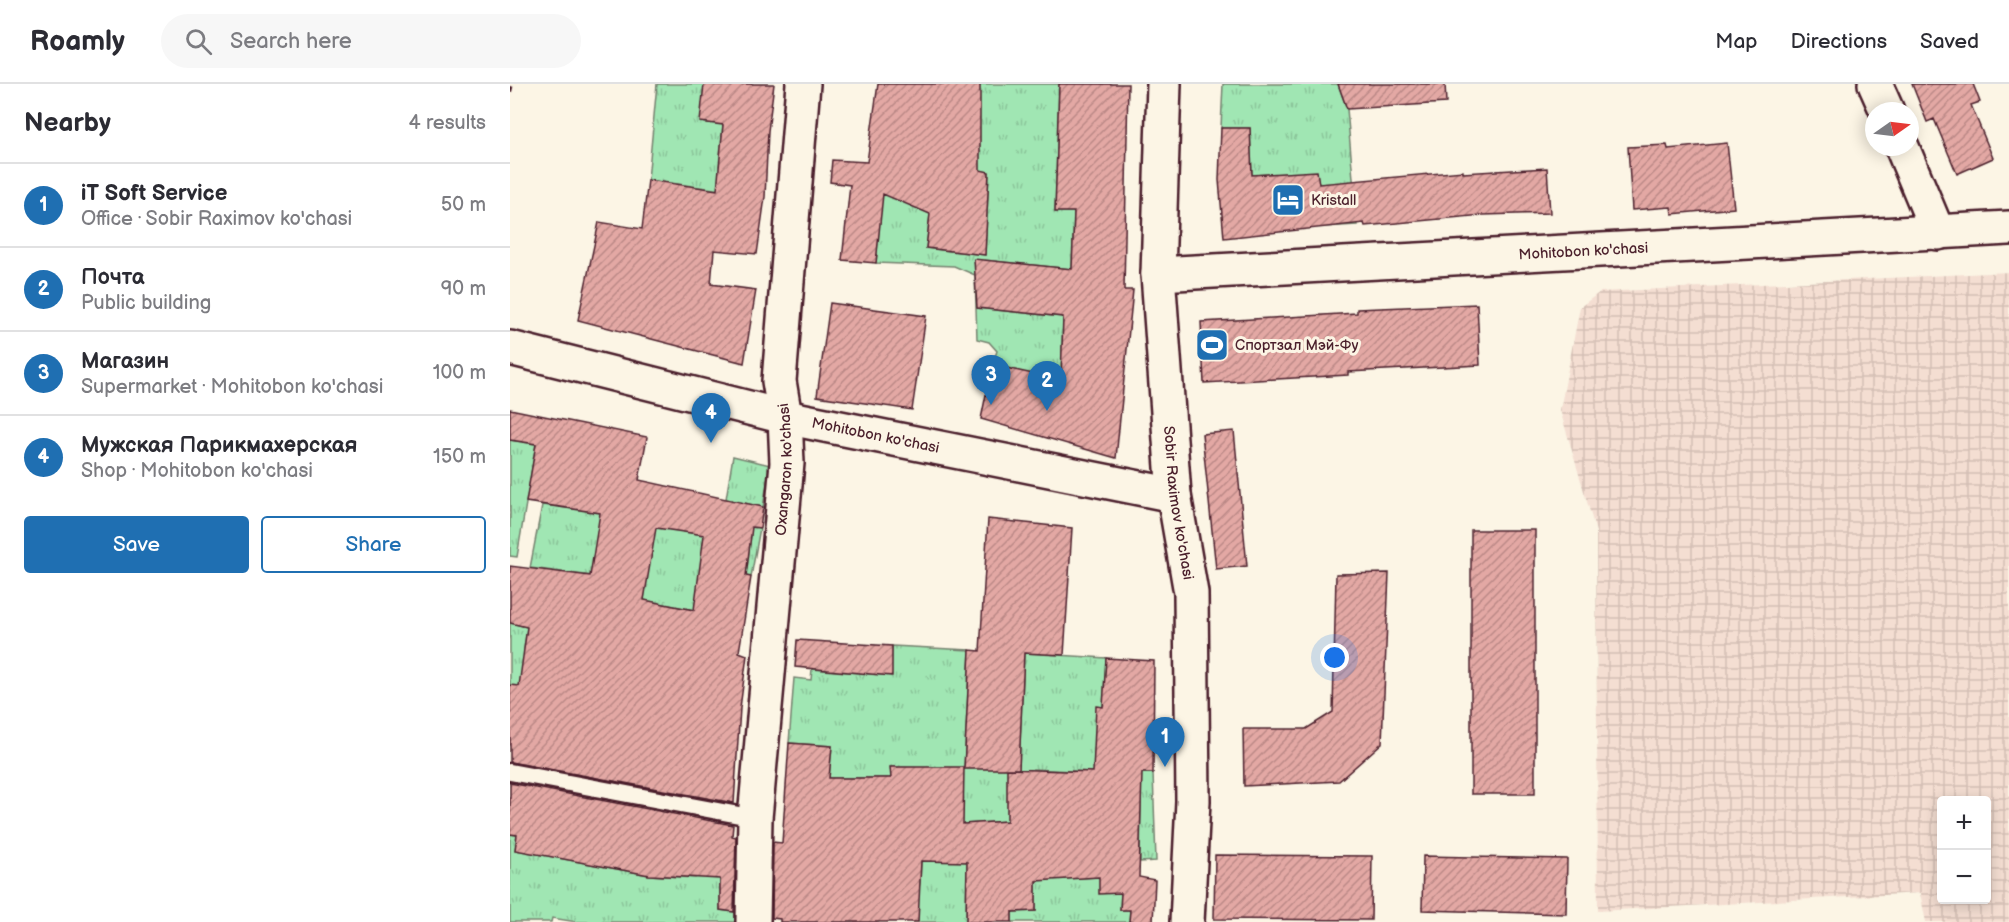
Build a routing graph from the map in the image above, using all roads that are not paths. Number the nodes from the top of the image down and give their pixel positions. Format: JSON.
{"nodes":[{"id":1,"x":803,"y":84,"type":"edge"},
{"id":2,"x":1164,"y":84,"type":"edge"},
{"id":3,"x":1875,"y":84,"type":"edge"},
{"id":4,"x":1883,"y":102,"type":"edge"},
{"id":5,"x":1906,"y":156,"type":"edge"},
{"id":6,"x":2009,"y":228,"type":"edge"},
{"id":7,"x":1938,"y":233,"type":"junction"},
{"id":8,"x":1158,"y":274,"type":"junction"},
{"id":9,"x":510,"y":348,"type":"edge"},
{"id":10,"x":785,"y":417,"type":"junction"},
{"id":11,"x":1174,"y":495,"type":"junction"},
{"id":12,"x":510,"y":772,"type":"edge"},
{"id":13,"x":755,"y":818,"type":"junction"},
{"id":14,"x":753,"y":922,"type":"edge"},
{"id":15,"x":1187,"y":922,"type":"edge"}],
"edges":[{"from":1,"to":10,"type":"street","name":"Oxangaron ko'chasi"},
{"from":2,"to":8,"type":"street","name":"Sobir Raximov ko'chasi"},
{"from":3,"to":4,"type":"street"},
{"from":5,"to":7,"type":"street"},
{"from":6,"to":7,"type":"street","name":"Mohitobon ko'chasi"},
{"from":7,"to":8,"type":"street","name":"Mohitobon ko'chasi"},
{"from":8,"to":11,"type":"street","name":"Sobir Raximov ko'chasi"},
{"from":9,"to":10,"type":"street","name":"Mohitobon ko'chasi"},
{"from":10,"to":11,"type":"street","name":"Mohitobon ko'chasi"},
{"from":10,"to":13,"type":"street","name":"Oxangaron ko'chasi"},
{"from":11,"to":15,"type":"street","name":"Sobir Raximov ko'chasi"},
{"from":12,"to":13,"type":"lane"},
{"from":13,"to":14,"type":"street","name":"Oxangaron ko'chasi"}]}
